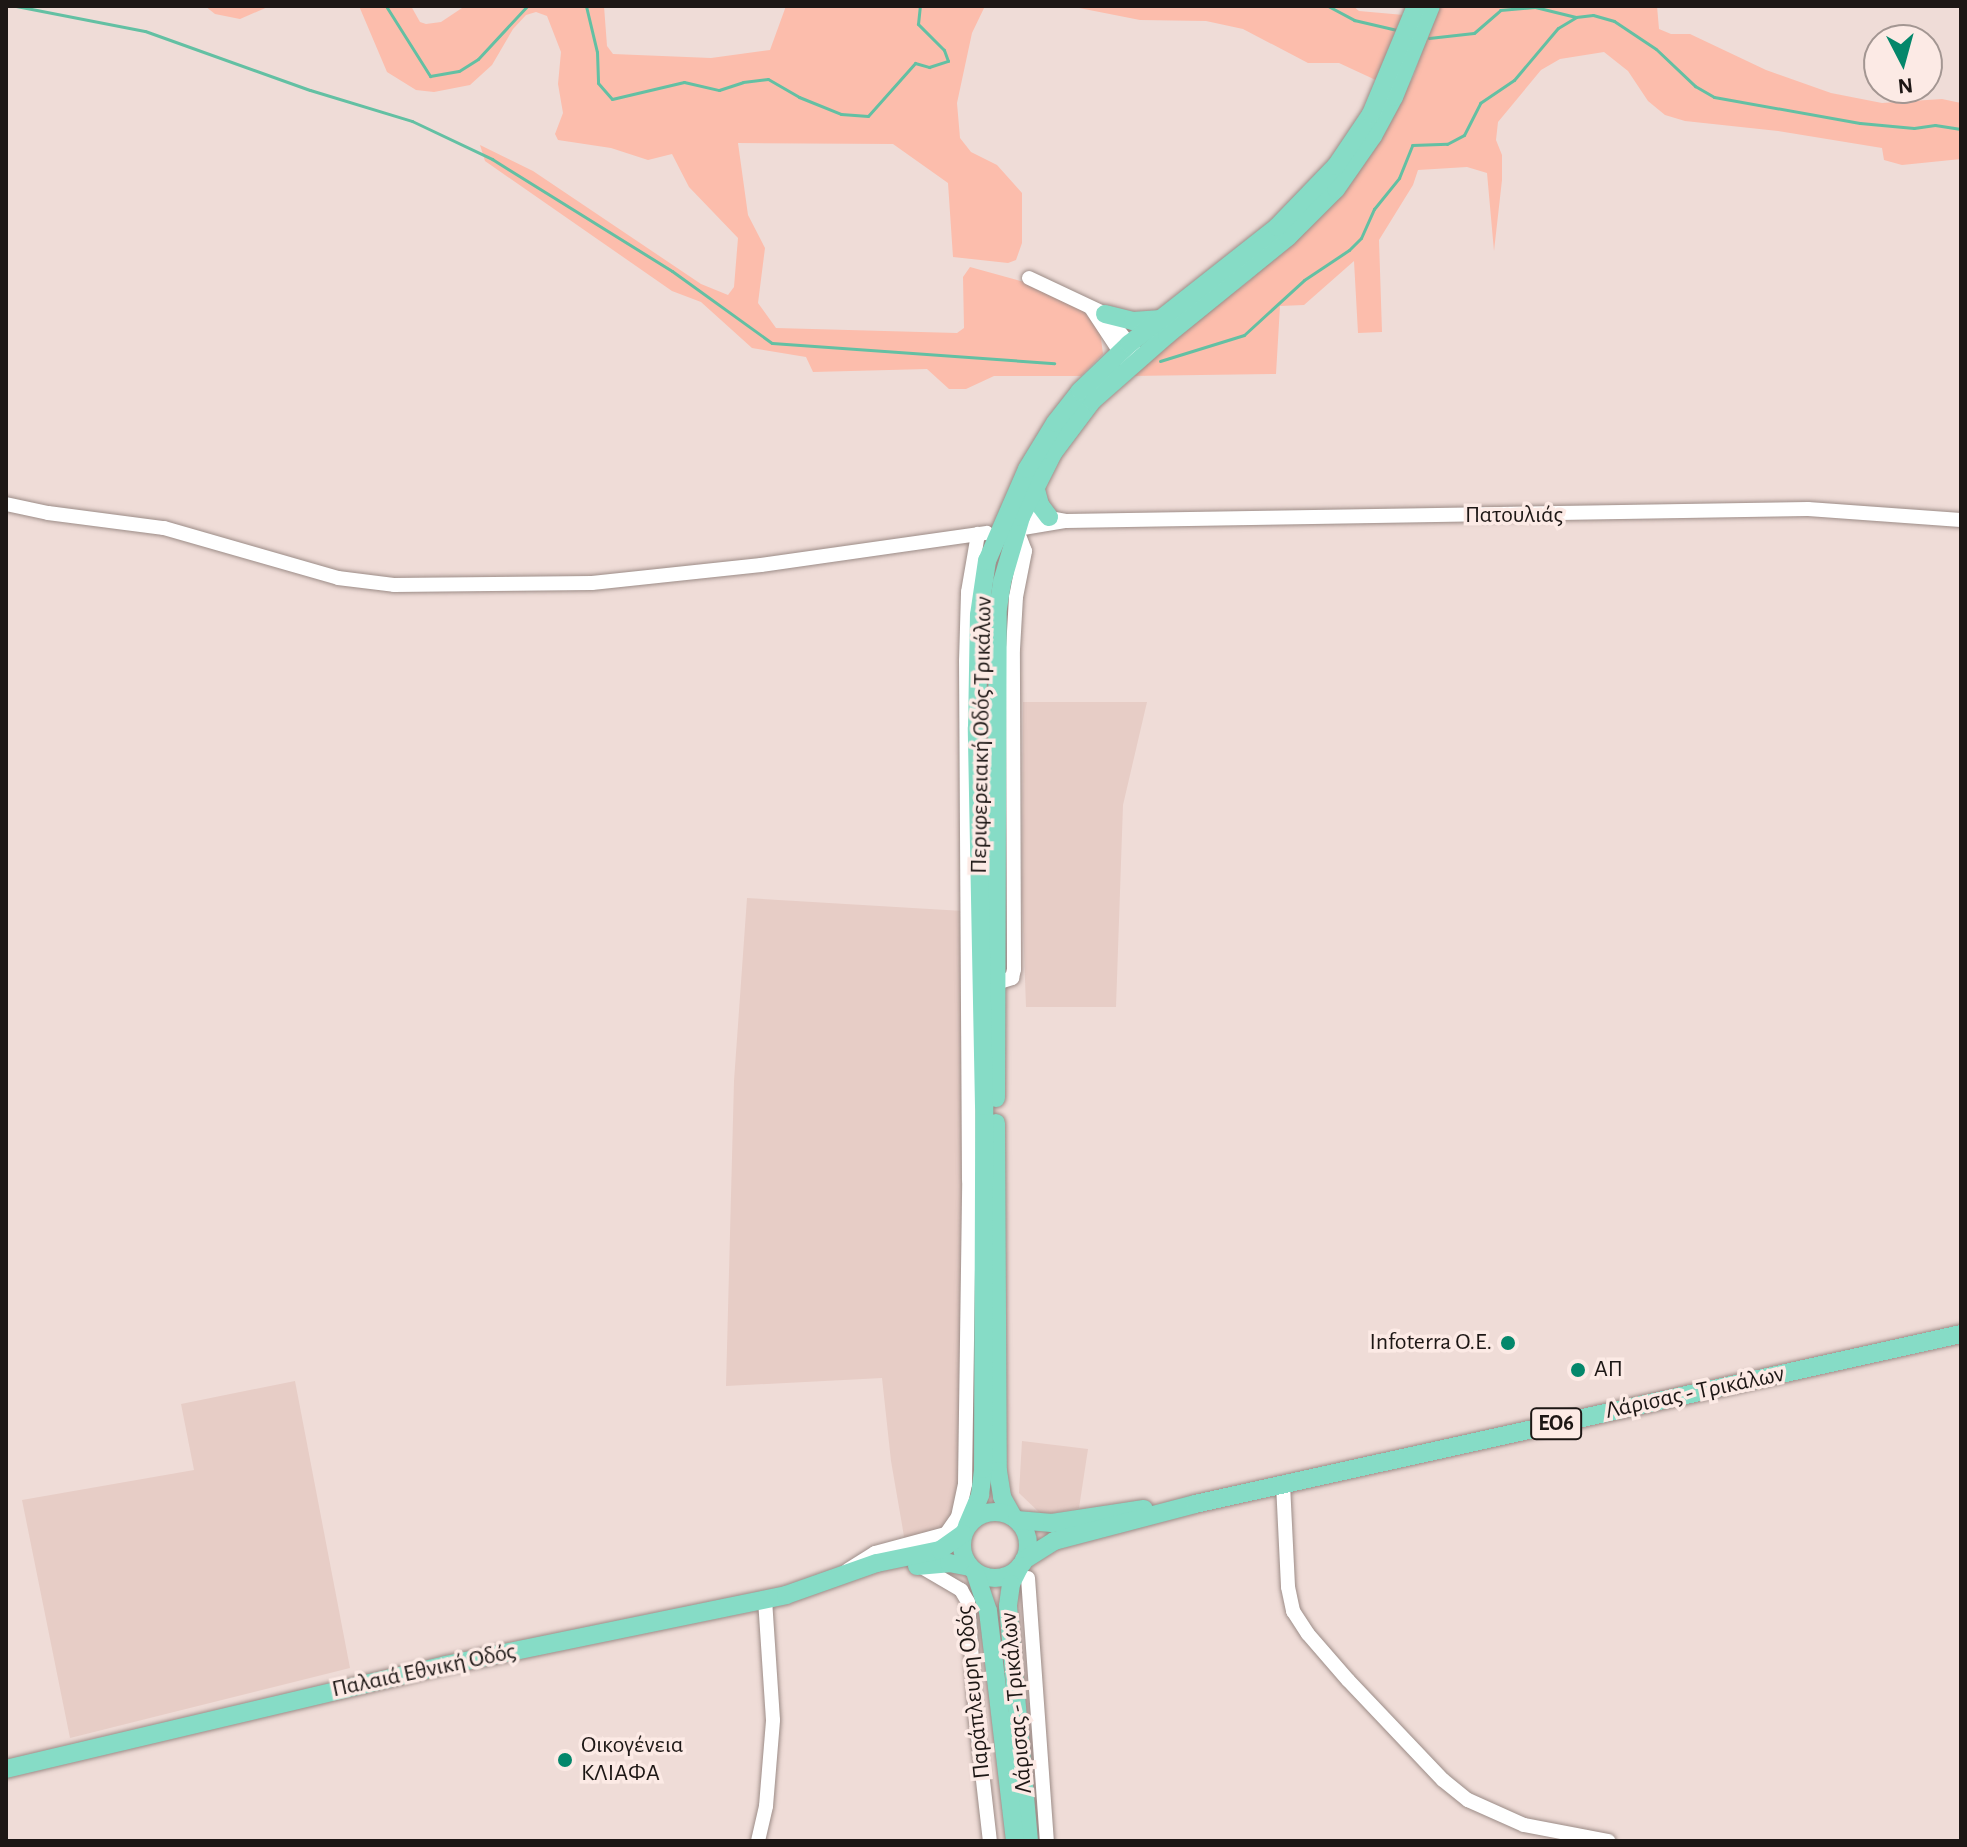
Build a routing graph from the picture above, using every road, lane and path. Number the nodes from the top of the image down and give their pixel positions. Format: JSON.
{"nodes":[{"id":1,"x":1416,"y":6,"type":"edge"},
{"id":2,"x":1431,"y":6,"type":"edge"},
{"id":3,"x":1029,"y":278,"type":"dead end"},
{"id":4,"x":1098,"y":311,"type":"junction"},
{"id":5,"x":1161,"y":319,"type":"junction"},
{"id":6,"x":1130,"y":355,"type":"junction"},
{"id":7,"x":1035,"y":486,"type":"junction"},
{"id":8,"x":6,"y":504,"type":"edge"},
{"id":9,"x":1058,"y":519,"type":"junction"},
{"id":10,"x":1961,"y":520,"type":"edge"},
{"id":11,"x":1010,"y":524,"type":"junction"},
{"id":12,"x":978,"y":534,"type":"junction"},
{"id":13,"x":976,"y":1017,"type":"junction"},
{"id":14,"x":975,"y":1294,"type":"junction"},
{"id":15,"x":1961,"y":1334,"type":"edge"},
{"id":16,"x":1283,"y":1484,"type":"junction"},
{"id":17,"x":1195,"y":1504,"type":"junction"},
{"id":18,"x":1015,"y":1519,"type":"junction"},
{"id":19,"x":965,"y":1530,"type":"junction"},
{"id":20,"x":920,"y":1566,"type":"junction"},
{"id":21,"x":1024,"y":1568,"type":"junction"},
{"id":22,"x":972,"y":1569,"type":"junction"},
{"id":23,"x":843,"y":1578,"type":"junction"},
{"id":24,"x":765,"y":1600,"type":"junction"},
{"id":25,"x":6,"y":1769,"type":"edge"},
{"id":26,"x":758,"y":1841,"type":"edge"},
{"id":27,"x":990,"y":1841,"type":"edge"},
{"id":28,"x":1015,"y":1841,"type":"edge"},
{"id":29,"x":1029,"y":1841,"type":"edge"},
{"id":30,"x":1047,"y":1841,"type":"edge"},
{"id":31,"x":1608,"y":1841,"type":"edge"}],
"edges":[{"from":1,"to":5,"type":"main road","name":"Περιφερειακή Οδός Τρικάλων"},
{"from":2,"to":6,"type":"main road","name":"Περιφερειακή Οδός Τρικάλων"},
{"from":3,"to":4,"type":"street"},
{"from":4,"to":5,"type":"main road"},
{"from":4,"to":6,"type":"street"},
{"from":5,"to":6,"type":"main road","name":"Περιφερειακή Οδός Τρικάλων"},
{"from":6,"to":7,"type":"main road","name":"Περιφερειακή Οδός Τρικάλων"},
{"from":6,"to":11,"type":"main road","name":"Περιφερειακή Οδός Τρικάλων"},
{"from":7,"to":9,"type":"main road"},
{"from":7,"to":11,"type":"main road","name":"Περιφερειακή Οδός Τρικάλων"},
{"from":8,"to":12,"type":"street","name":"Πατουλιάς"},
{"from":9,"to":10,"type":"street","name":"Πατουλιάς"},
{"from":9,"to":11,"type":"street","name":"Πατουλιάς"},
{"from":11,"to":12,"type":"street","name":"Πατουλιάς"},
{"from":11,"to":13,"type":"main road","name":"Περιφερειακή Οδός Τρικάλων"},
{"from":11,"to":18,"type":"main road","name":"Περιφερειακή Οδός Τρικάλων"},
{"from":12,"to":13,"type":"street"},
{"from":13,"to":14,"type":"main road","name":"Περιφερειακή Οδός Τρικάλων"},
{"from":14,"to":19,"type":"main road","name":"Περιφερειακή Οδός Τρικάλων"},
{"from":14,"to":23,"type":"street"},
{"from":15,"to":16,"type":"main road","name":"Λάρισας - Τρικάλων","number":"ΕΟ6"},
{"from":16,"to":17,"type":"main road","name":"Λάρισας - Τρικάλων","number":"ΕΟ6"},
{"from":16,"to":31,"type":"street"},
{"from":17,"to":18,"type":"main road","name":"Λάρισας - Τρικάλων","number":"ΕΟ6"},
{"from":17,"to":21,"type":"main road","name":"Λάρισας - Τρικάλων","number":"ΕΟ6"},
{"from":18,"to":19,"type":"main road","number":"ΕΟ6"},
{"from":18,"to":21,"type":"main road"},
{"from":19,"to":22,"type":"main road"},
{"from":19,"to":23,"type":"main road","name":"Παλαιά Εθνική Οδός"},
{"from":20,"to":22,"type":"main road","name":"Παλαιά Εθνική Οδός"},
{"from":20,"to":23,"type":"main road","name":"Παλαιά Εθνική Οδός"},
{"from":20,"to":27,"type":"street","name":"Παράπλευρη Οδός"},
{"from":21,"to":22,"type":"main road","number":"ΕΟ6"},
{"from":21,"to":29,"type":"main road","name":"Λάρισας - Τρικάλων"},
{"from":21,"to":30,"type":"street"},
{"from":22,"to":28,"type":"main road","name":"Λάρισας - Τρικάλων"},
{"from":23,"to":24,"type":"main road","name":"Παλαιά Εθνική Οδός"},
{"from":24,"to":25,"type":"main road","name":"Παλαιά Εθνική Οδός"},
{"from":24,"to":26,"type":"street"}]}
